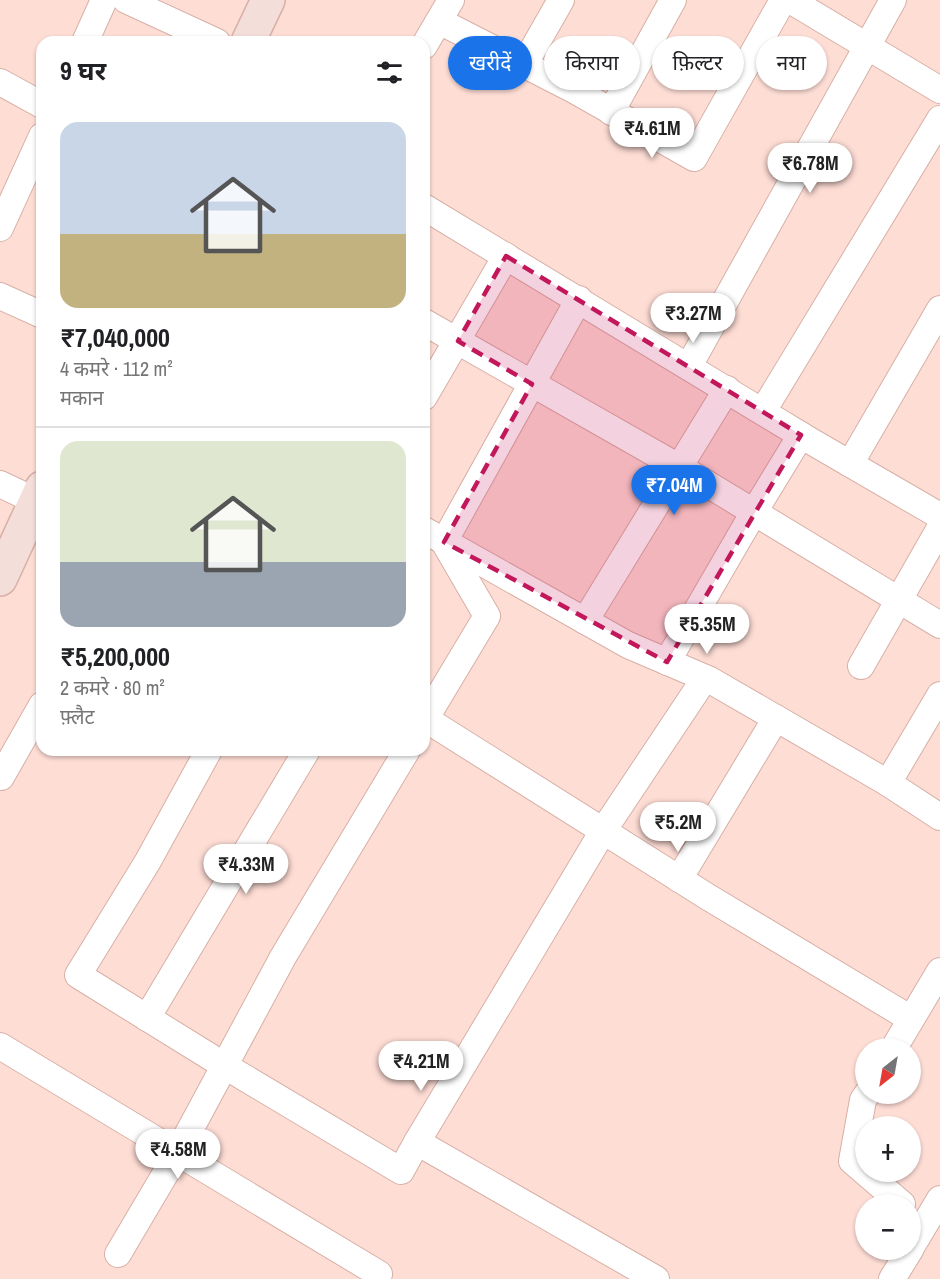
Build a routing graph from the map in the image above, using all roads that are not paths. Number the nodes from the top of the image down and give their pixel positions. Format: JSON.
{"nodes":[{"id":1,"x":104,"y":0,"type":"edge"},
{"id":2,"x":126,"y":0,"type":"edge"},
{"id":3,"x":268,"y":0,"type":"edge"},
{"id":4,"x":561,"y":0,"type":"edge"},
{"id":5,"x":674,"y":0,"type":"edge"},
{"id":6,"x":783,"y":0,"type":"edge"},
{"id":7,"x":790,"y":0,"type":"edge"},
{"id":8,"x":893,"y":0,"type":"edge"},
{"id":9,"x":445,"y":10,"type":"edge"},
{"id":10,"x":88,"y":36,"type":"edge"},
{"id":11,"x":203,"y":36,"type":"edge"},
{"id":12,"x":251,"y":36,"type":"edge"},
{"id":13,"x":430,"y":36,"type":"edge"},
{"id":14,"x":482,"y":36,"type":"edge"},
{"id":15,"x":868,"y":46,"type":"junction"},
{"id":16,"x":532,"y":51,"type":"edge"},
{"id":17,"x":532,"y":69,"type":"edge"},
{"id":18,"x":0,"y":82,"type":"edge"},
{"id":19,"x":940,"y":90,"type":"edge"},
{"id":20,"x":36,"y":102,"type":"edge"},
{"id":21,"x":611,"y":112,"type":"junction"},
{"id":22,"x":940,"y":119,"type":"edge"},
{"id":23,"x":36,"y":149,"type":"edge"},
{"id":24,"x":430,"y":211,"type":"edge"},
{"id":25,"x":0,"y":228,"type":"edge"},
{"id":26,"x":506,"y":256,"type":"junction"},
{"id":27,"x":0,"y":296,"type":"edge"},
{"id":28,"x":579,"y":299,"type":"junction"},
{"id":29,"x":940,"y":309,"type":"edge"},
{"id":30,"x":36,"y":312,"type":"edge"},
{"id":31,"x":430,"y":325,"type":"edge"},
{"id":32,"x":458,"y":341,"type":"junction"},
{"id":33,"x":688,"y":366,"type":"junction"},
{"id":34,"x":532,"y":384,"type":"junction"},
{"id":35,"x":430,"y":387,"type":"edge"},
{"id":36,"x":727,"y":389,"type":"junction"},
{"id":37,"x":763,"y":411,"type":"junction"},
{"id":38,"x":801,"y":435,"type":"junction"},
{"id":39,"x":850,"y":464,"type":"junction"},
{"id":40,"x":678,"y":467,"type":"junction"},
{"id":41,"x":0,"y":484,"type":"edge"},
{"id":42,"x":36,"y":497,"type":"edge"},
{"id":43,"x":36,"y":506,"type":"edge"},
{"id":44,"x":753,"y":512,"type":"junction"},
{"id":45,"x":938,"y":514,"type":"edge"},
{"id":46,"x":434,"y":536,"type":"edge"},
{"id":47,"x":0,"y":579,"type":"edge"},
{"id":48,"x":898,"y":600,"type":"junction"},
{"id":49,"x":585,"y":621,"type":"junction"},
{"id":50,"x":940,"y":626,"type":"edge"},
{"id":51,"x":667,"y":662,"type":"junction"},
{"id":52,"x":861,"y":666,"type":"dead end"},
{"id":53,"x":705,"y":678,"type":"junction"},
{"id":54,"x":940,"y":695,"type":"edge"},
{"id":55,"x":430,"y":711,"type":"edge"},
{"id":56,"x":36,"y":716,"type":"edge"},
{"id":57,"x":776,"y":718,"type":"junction"},
{"id":58,"x":430,"y":722,"type":"edge"},
{"id":59,"x":206,"y":756,"type":"edge"},
{"id":60,"x":303,"y":756,"type":"edge"},
{"id":61,"x":403,"y":756,"type":"edge"},
{"id":62,"x":1,"y":777,"type":"edge"},
{"id":63,"x":888,"y":783,"type":"junction"},
{"id":64,"x":940,"y":817,"type":"edge"},
{"id":65,"x":603,"y":831,"type":"junction"},
{"id":66,"x":679,"y":879,"type":"junction"},
{"id":67,"x":940,"y":971,"type":"edge"},
{"id":68,"x":147,"y":1018,"type":"junction"},
{"id":69,"x":911,"y":1019,"type":"junction"},
{"id":70,"x":900,"y":1038,"type":"edge"},
{"id":71,"x":0,"y":1046,"type":"edge"},
{"id":72,"x":225,"y":1066,"type":"junction"},
{"id":73,"x":862,"y":1104,"type":"edge"},
{"id":74,"x":417,"y":1142,"type":"junction"},
{"id":75,"x":177,"y":1154,"type":"junction"},
{"id":76,"x":890,"y":1194,"type":"edge"},
{"id":77,"x":940,"y":1199,"type":"edge"},
{"id":78,"x":921,"y":1216,"type":"edge"},
{"id":79,"x":118,"y":1254,"type":"dead end"},
{"id":80,"x":903,"y":1260,"type":"edge"},
{"id":81,"x":379,"y":1274,"type":"dead end"},
{"id":82,"x":656,"y":1279,"type":"edge"},
{"id":83,"x":892,"y":1279,"type":"edge"}],
"edges":[{"from":1,"to":10,"type":"street"},
{"from":2,"to":11,"type":"street"},
{"from":3,"to":12,"type":"street"},
{"from":4,"to":16,"type":"street"},
{"from":5,"to":21,"type":"street"},
{"from":6,"to":21,"type":"street"},
{"from":7,"to":15,"type":"street"},
{"from":8,"to":15,"type":"street"},
{"from":9,"to":13,"type":"street"},
{"from":9,"to":14,"type":"street"},
{"from":15,"to":19,"type":"street"},
{"from":15,"to":33,"type":"street"},
{"from":17,"to":21,"type":"street"},
{"from":18,"to":20,"type":"street"},
{"from":22,"to":37,"type":"street"},
{"from":23,"to":25,"type":"street"},
{"from":24,"to":26,"type":"street"},
{"from":26,"to":28,"type":"street"},
{"from":26,"to":32,"type":"street"},
{"from":27,"to":30,"type":"street"},
{"from":28,"to":33,"type":"street"},
{"from":28,"to":34,"type":"street"},
{"from":29,"to":39,"type":"street"},
{"from":31,"to":32,"type":"street"},
{"from":32,"to":34,"type":"street"},
{"from":32,"to":35,"type":"street"},
{"from":33,"to":36,"type":"street"},
{"from":34,"to":40,"type":"street"},
{"from":34,"to":46,"type":"street"},
{"from":36,"to":37,"type":"street"},
{"from":36,"to":40,"type":"street"},
{"from":37,"to":38,"type":"street"},
{"from":38,"to":39,"type":"street"},
{"from":38,"to":44,"type":"street"},
{"from":39,"to":45,"type":"street"},
{"from":40,"to":44,"type":"street"},
{"from":40,"to":49,"type":"street"},
{"from":41,"to":42,"type":"street"},
{"from":43,"to":47,"type":"street"},
{"from":44,"to":48,"type":"street"},
{"from":44,"to":51,"type":"street"},
{"from":45,"to":48,"type":"street"},
{"from":46,"to":49,"type":"street"},
{"from":46,"to":55,"type":"street"},
{"from":48,"to":50,"type":"street"},
{"from":48,"to":52,"type":"street"},
{"from":49,"to":51,"type":"street"},
{"from":51,"to":53,"type":"street"},
{"from":53,"to":57,"type":"street"},
{"from":53,"to":65,"type":"street"},
{"from":54,"to":63,"type":"street"},
{"from":56,"to":62,"type":"street"},
{"from":57,"to":63,"type":"street"},
{"from":57,"to":66,"type":"street"},
{"from":58,"to":65,"type":"street"},
{"from":59,"to":68,"type":"street"},
{"from":60,"to":68,"type":"street"},
{"from":61,"to":72,"type":"street"},
{"from":63,"to":64,"type":"street"},
{"from":65,"to":66,"type":"street"},
{"from":65,"to":74,"type":"street"},
{"from":66,"to":69,"type":"street"},
{"from":67,"to":69,"type":"street"},
{"from":68,"to":72,"type":"street"},
{"from":69,"to":70,"type":"street"},
{"from":71,"to":75,"type":"street"},
{"from":72,"to":74,"type":"street"},
{"from":72,"to":75,"type":"street"},
{"from":73,"to":76,"type":"street"},
{"from":74,"to":82,"type":"street"},
{"from":75,"to":79,"type":"street"},
{"from":75,"to":81,"type":"street"},
{"from":77,"to":78,"type":"street"},
{"from":80,"to":83,"type":"street"}]}
